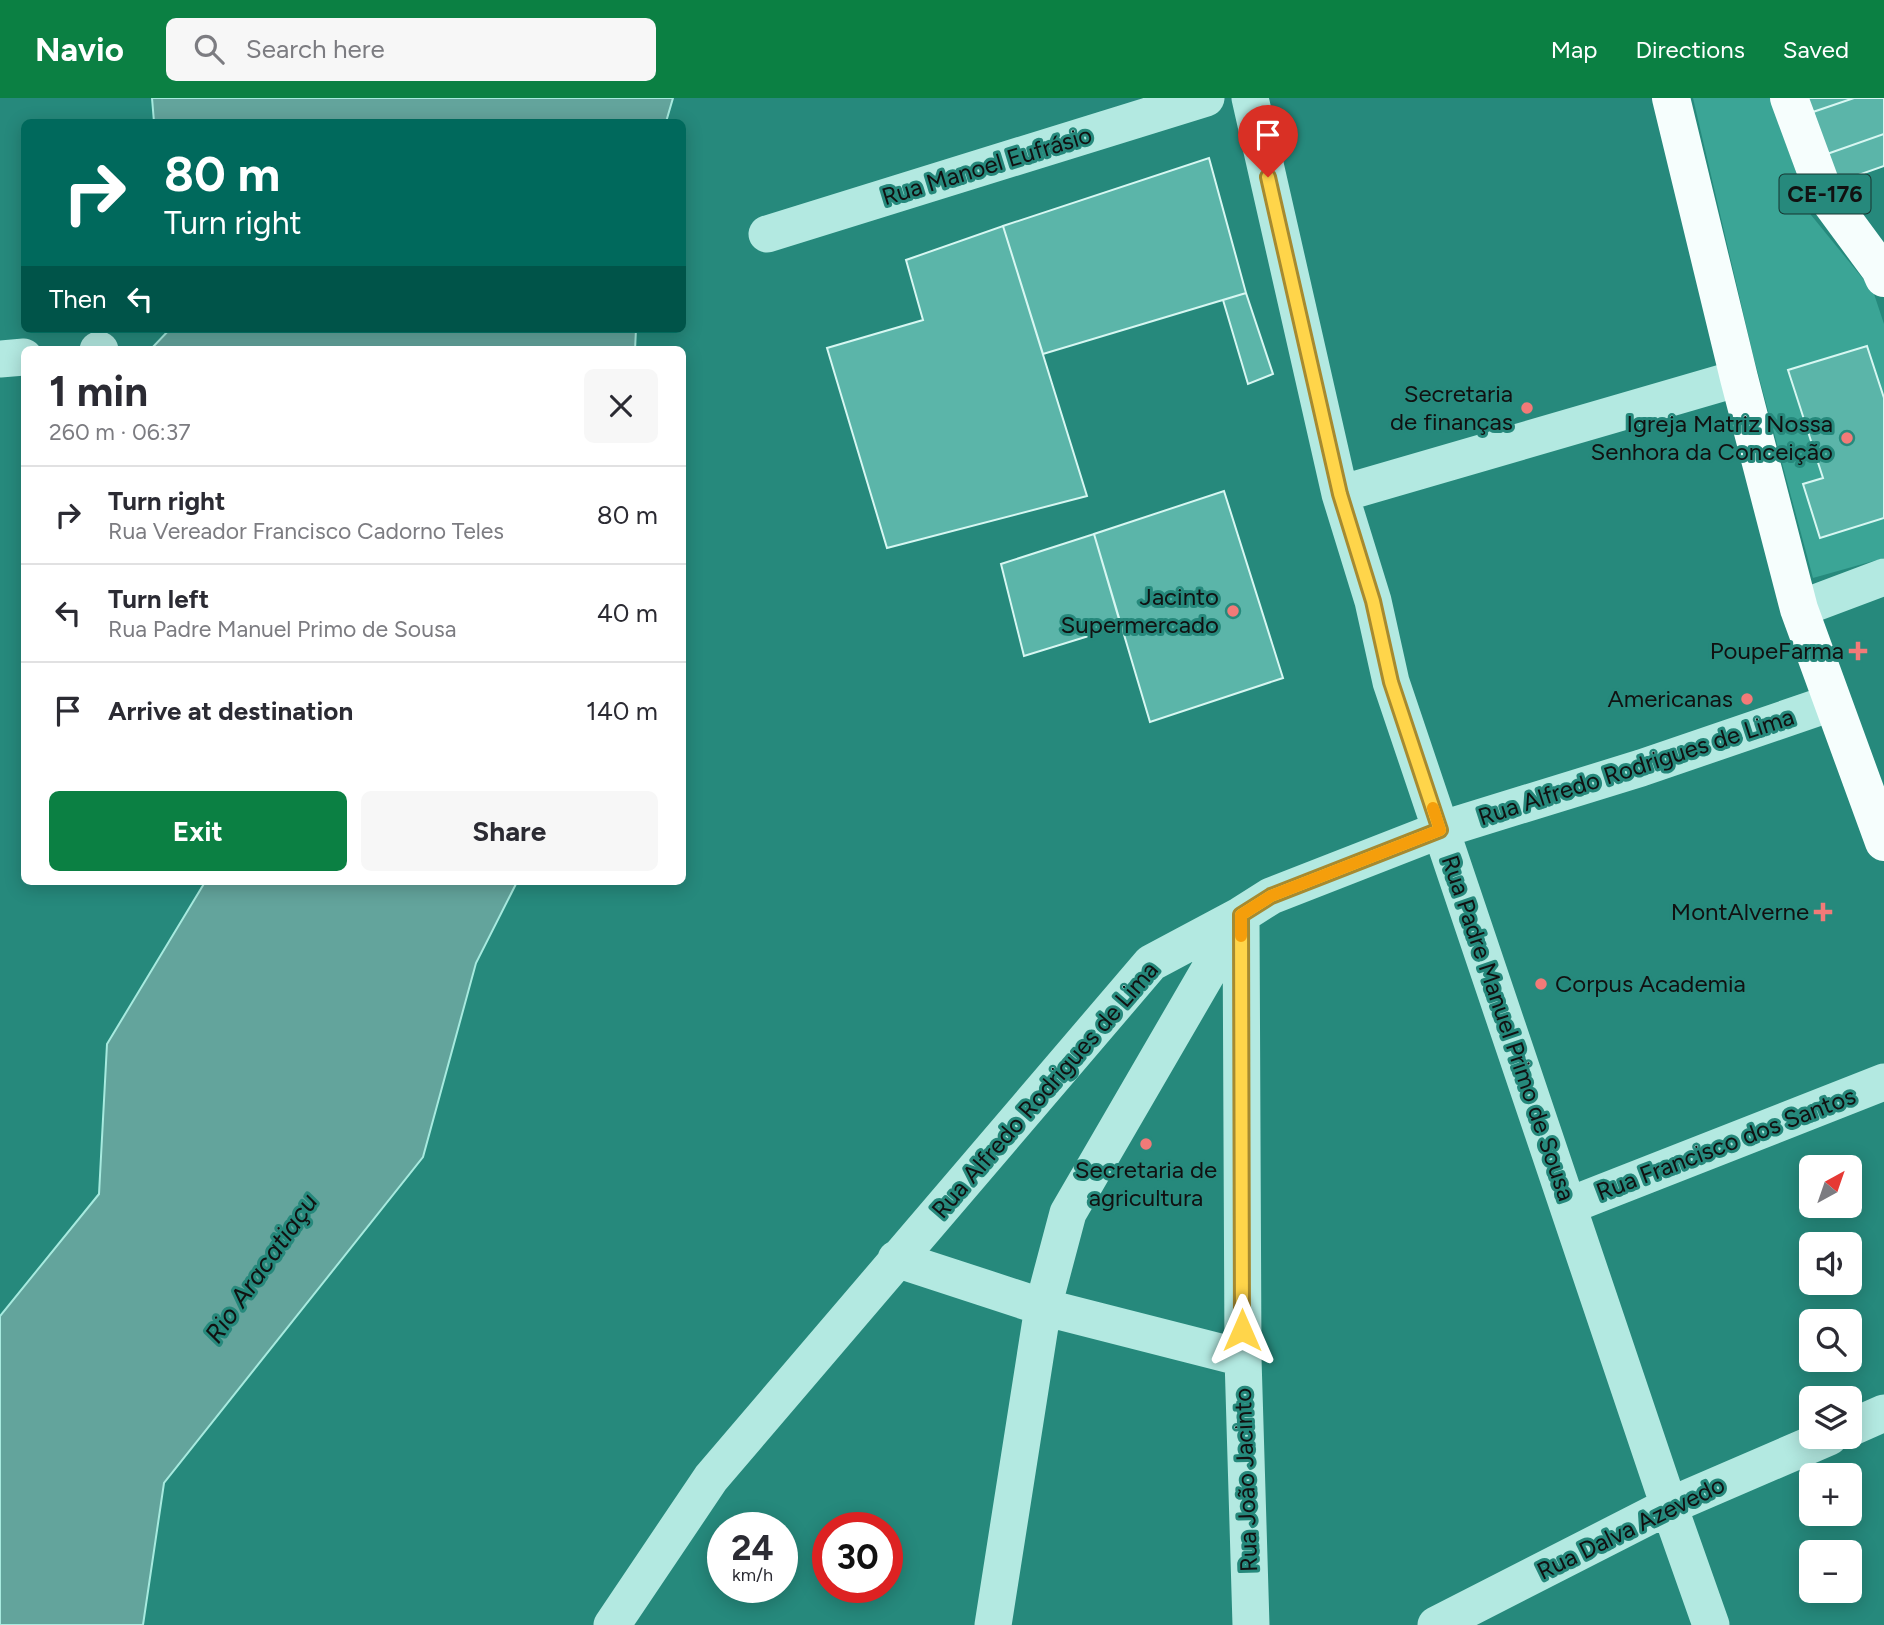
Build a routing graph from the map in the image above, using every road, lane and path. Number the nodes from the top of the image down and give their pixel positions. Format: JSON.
{"nodes":[{"id":1,"x":1206,"y":98,"type":"edge"},
{"id":2,"x":1250,"y":98,"type":"edge"},
{"id":3,"x":1671,"y":98,"type":"edge"},
{"id":4,"x":1789,"y":98,"type":"edge"},
{"id":5,"x":767,"y":234,"type":"dead end"},
{"id":6,"x":1884,"y":278,"type":"edge"},
{"id":7,"x":21,"y":357,"type":"edge"},
{"id":8,"x":0,"y":359,"type":"edge"},
{"id":9,"x":1739,"y":378,"type":"junction"},
{"id":10,"x":1340,"y":494,"type":"junction"},
{"id":11,"x":1884,"y":577,"type":"edge"},
{"id":12,"x":1799,"y":609,"type":"junction"},
{"id":13,"x":1832,"y":703,"type":"junction"},
{"id":14,"x":1440,"y":830,"type":"junction"},
{"id":15,"x":1884,"y":842,"type":"edge"},
{"id":16,"x":1241,"y":915,"type":"junction"},
{"id":17,"x":1884,"y":1082,"type":"edge"},
{"id":18,"x":1568,"y":1206,"type":"junction"},
{"id":19,"x":896,"y":1259,"type":"junction"},
{"id":20,"x":1043,"y":1307,"type":"junction"},
{"id":21,"x":1243,"y":1358,"type":"junction"},
{"id":22,"x":1884,"y":1413,"type":"edge"},
{"id":23,"x":1862,"y":1423,"type":"edge"},
{"id":24,"x":1801,"y":1449,"type":"edge"},
{"id":25,"x":1668,"y":1506,"type":"junction"},
{"id":26,"x":612,"y":1625,"type":"edge"},
{"id":27,"x":993,"y":1625,"type":"edge"},
{"id":28,"x":1251,"y":1625,"type":"edge"},
{"id":29,"x":1436,"y":1625,"type":"edge"},
{"id":30,"x":1711,"y":1625,"type":"edge"}],
"edges":[{"from":1,"to":5,"type":"street","name":"Rua Manoel Eufrásio"},
{"from":2,"to":10,"type":"street","name":"Rua Padre Manuel Primo de Sousa"},
{"from":3,"to":9,"type":"main road"},
{"from":4,"to":6,"type":"main road","number":"CE-176"},
{"from":7,"to":8,"type":"street"},
{"from":9,"to":10,"type":"street"},
{"from":9,"to":12,"type":"main road"},
{"from":10,"to":14,"type":"street","name":"Rua Padre Manuel Primo de Sousa"},
{"from":11,"to":12,"type":"street"},
{"from":12,"to":13,"type":"main road"},
{"from":13,"to":14,"type":"street","name":"Rua Alfredo Rodrigues de Lima"},
{"from":13,"to":15,"type":"main road"},
{"from":14,"to":16,"type":"street","name":"Rua Alfredo Rodrigues de Lima"},
{"from":14,"to":18,"type":"street","name":"Rua Padre Manuel Primo de Sousa"},
{"from":16,"to":19,"type":"street","name":"Rua Alfredo Rodrigues de Lima"},
{"from":16,"to":20,"type":"street"},
{"from":16,"to":21,"type":"street","name":"Rua João Jacinto"},
{"from":17,"to":18,"type":"street","name":"Rua Francisco dos Santos"},
{"from":18,"to":25,"type":"street","name":"Rua Padre Manuel Primo de Sousa"},
{"from":19,"to":20,"type":"street"},
{"from":19,"to":26,"type":"street","name":"Rua Alfredo Rodrigues de Lima"},
{"from":20,"to":21,"type":"street"},
{"from":20,"to":27,"type":"street"},
{"from":21,"to":28,"type":"street","name":"Rua João Jacinto"},
{"from":22,"to":23,"type":"street"},
{"from":24,"to":25,"type":"street","name":"Rua Dalva Azevedo"},
{"from":25,"to":29,"type":"street","name":"Rua Dalva Azevedo"},
{"from":25,"to":30,"type":"street","name":"Rua Padre Manuel Primo de Sousa"}]}
